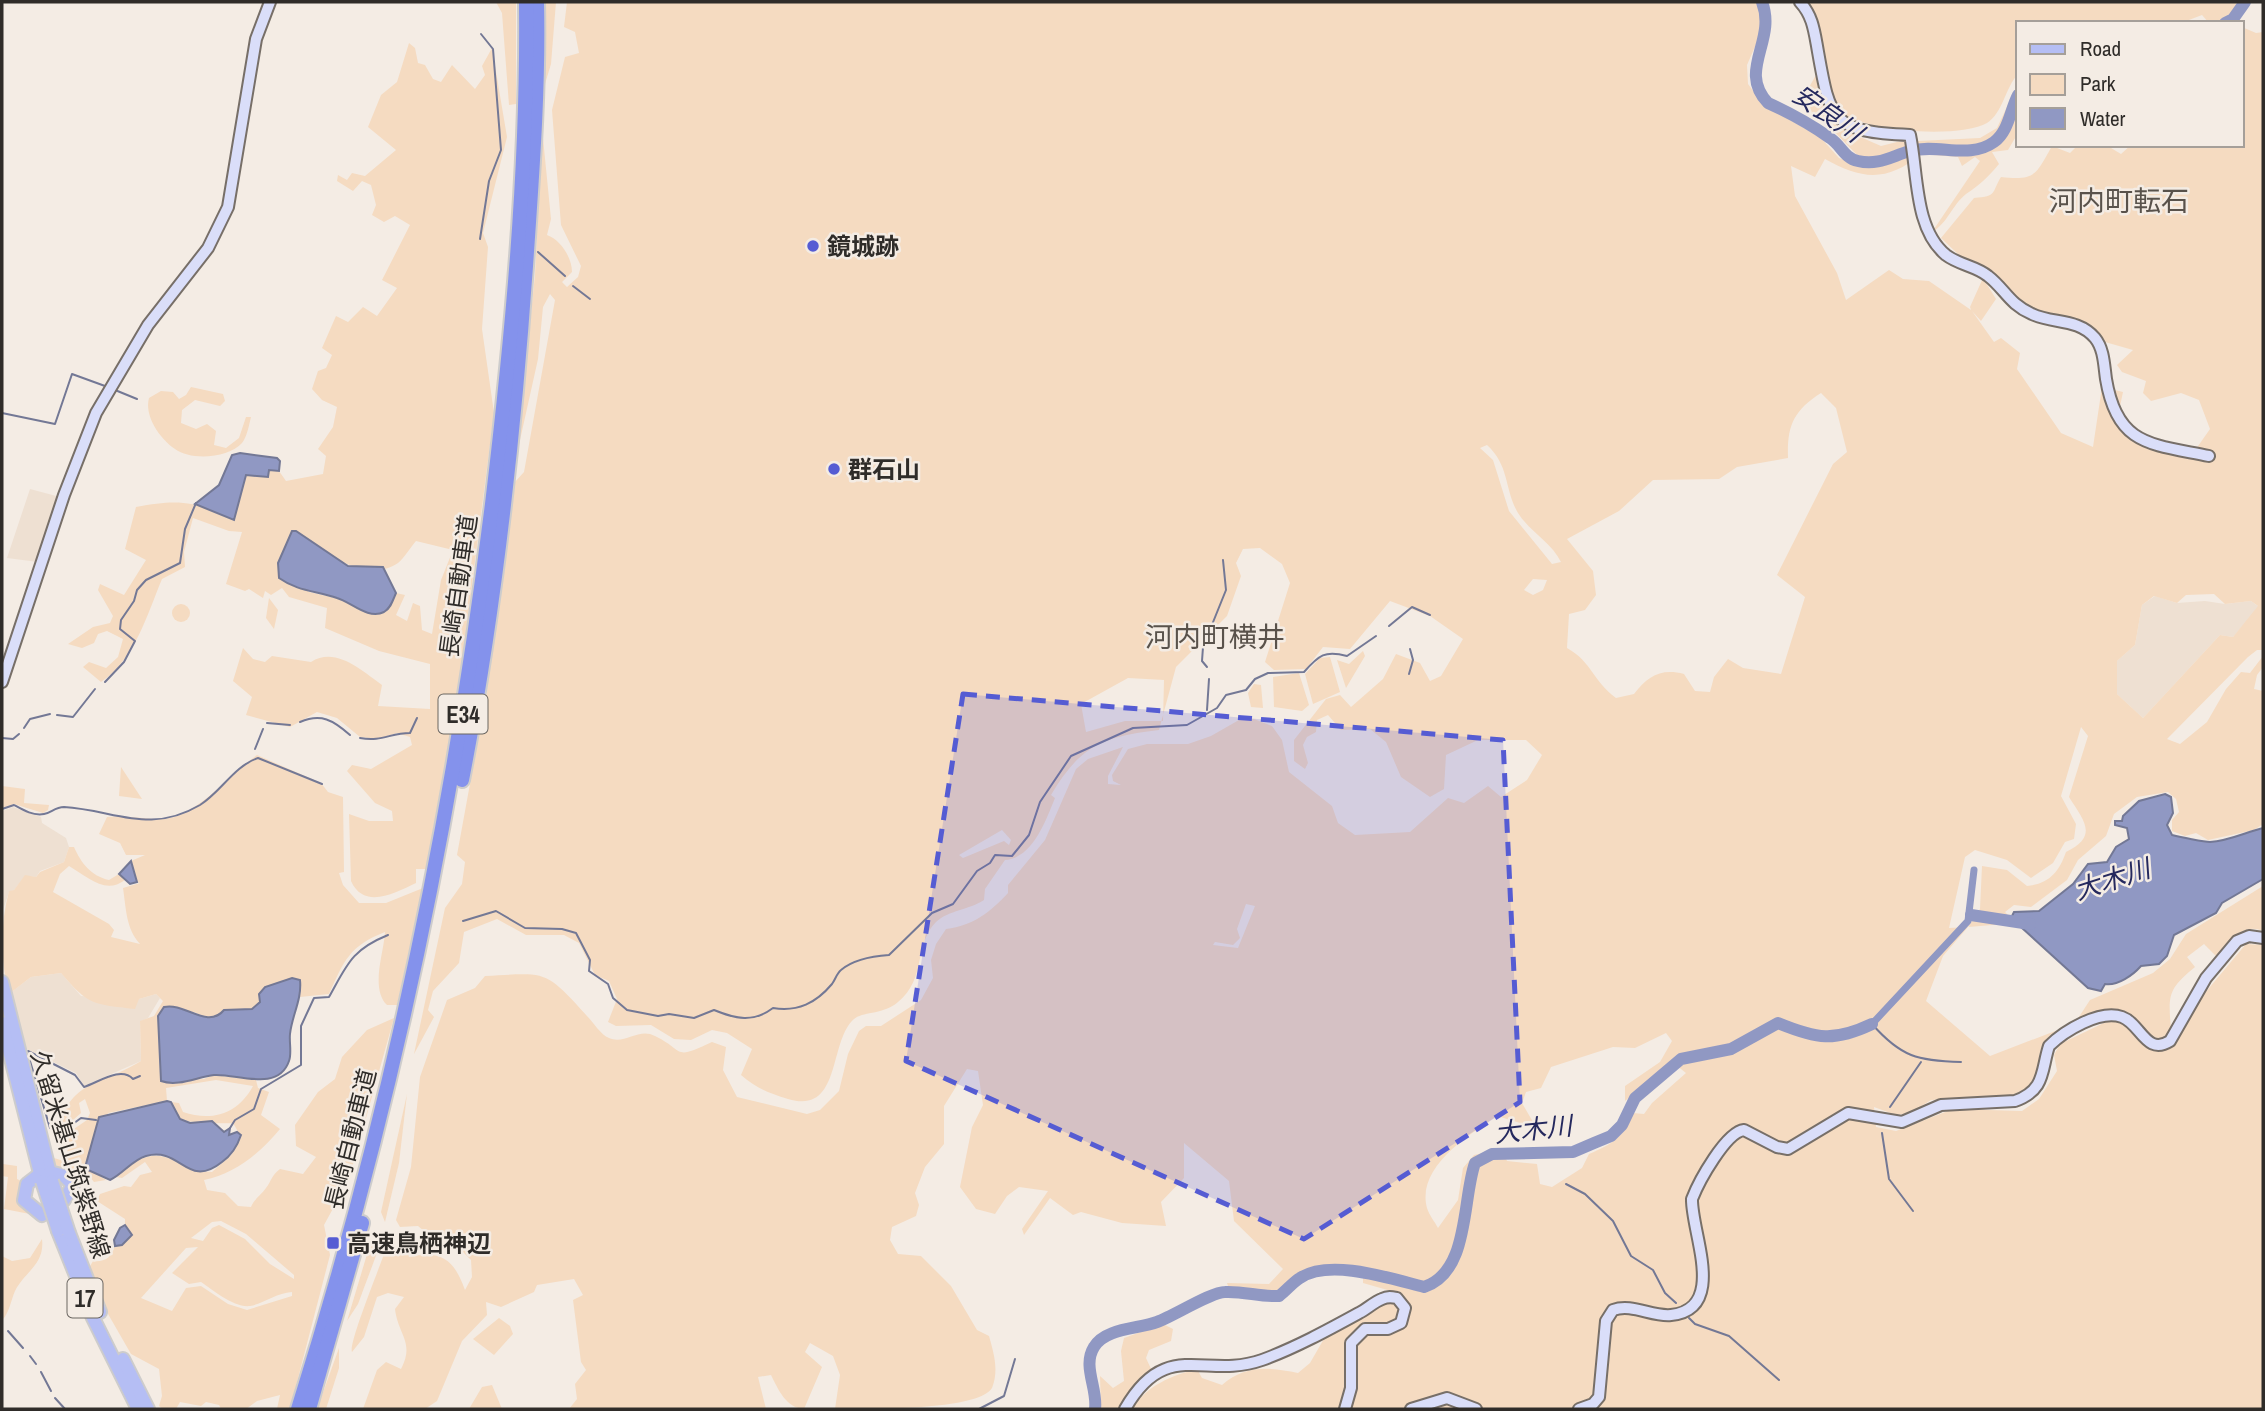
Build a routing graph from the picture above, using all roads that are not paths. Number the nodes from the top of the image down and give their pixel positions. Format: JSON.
{"nodes":[{"id":1,"x":270,"y":2,"type":"edge"},
{"id":2,"x":526,"y":2,"type":"edge"},
{"id":3,"x":537,"y":2,"type":"edge"},
{"id":4,"x":1800,"y":2,"type":"edge"},
{"id":5,"x":2209,"y":456,"type":"dead end"},
{"id":6,"x":2,"y":682,"type":"edge"},
{"id":7,"x":2263,"y":938,"type":"edge"},
{"id":8,"x":2,"y":982,"type":"edge"},
{"id":9,"x":2,"y":1023,"type":"edge"},
{"id":10,"x":46,"y":1177,"type":"junction"},
{"id":11,"x":64,"y":1232,"type":"junction"},
{"id":12,"x":138,"y":1409,"type":"edge"},
{"id":13,"x":148,"y":1409,"type":"edge"},
{"id":14,"x":298,"y":1409,"type":"edge"},
{"id":15,"x":309,"y":1409,"type":"edge"},
{"id":16,"x":1125,"y":1409,"type":"edge"},
{"id":17,"x":1345,"y":1409,"type":"edge"},
{"id":18,"x":1411,"y":1409,"type":"edge"},
{"id":19,"x":1476,"y":1409,"type":"edge"},
{"id":20,"x":1579,"y":1409,"type":"edge"}],
"edges":[{"from":1,"to":6,"type":"main road"},
{"from":2,"to":14,"type":"highway","name":"長崎自動車道","number":"E34"},
{"from":3,"to":15,"type":"highway","name":"長崎自動車道","number":"E34"},
{"from":4,"to":5,"type":"main road"},
{"from":7,"to":20,"type":"main road"},
{"from":8,"to":10,"type":"main road","name":"久留米基山筑紫野線","number":"17"},
{"from":9,"to":10,"type":"main road","name":"久留米基山筑紫野線","number":"17"},
{"from":10,"to":11,"type":"main road","name":"久留米基山筑紫野線","number":"17","bridge":true},
{"from":11,"to":12,"type":"main road","name":"久留米基山筑紫野線","number":"17"},
{"from":11,"to":13,"type":"main road","name":"久留米基山筑紫野線","number":"17"},
{"from":16,"to":17,"type":"main road"},
{"from":18,"to":19,"type":"main road"}]}
